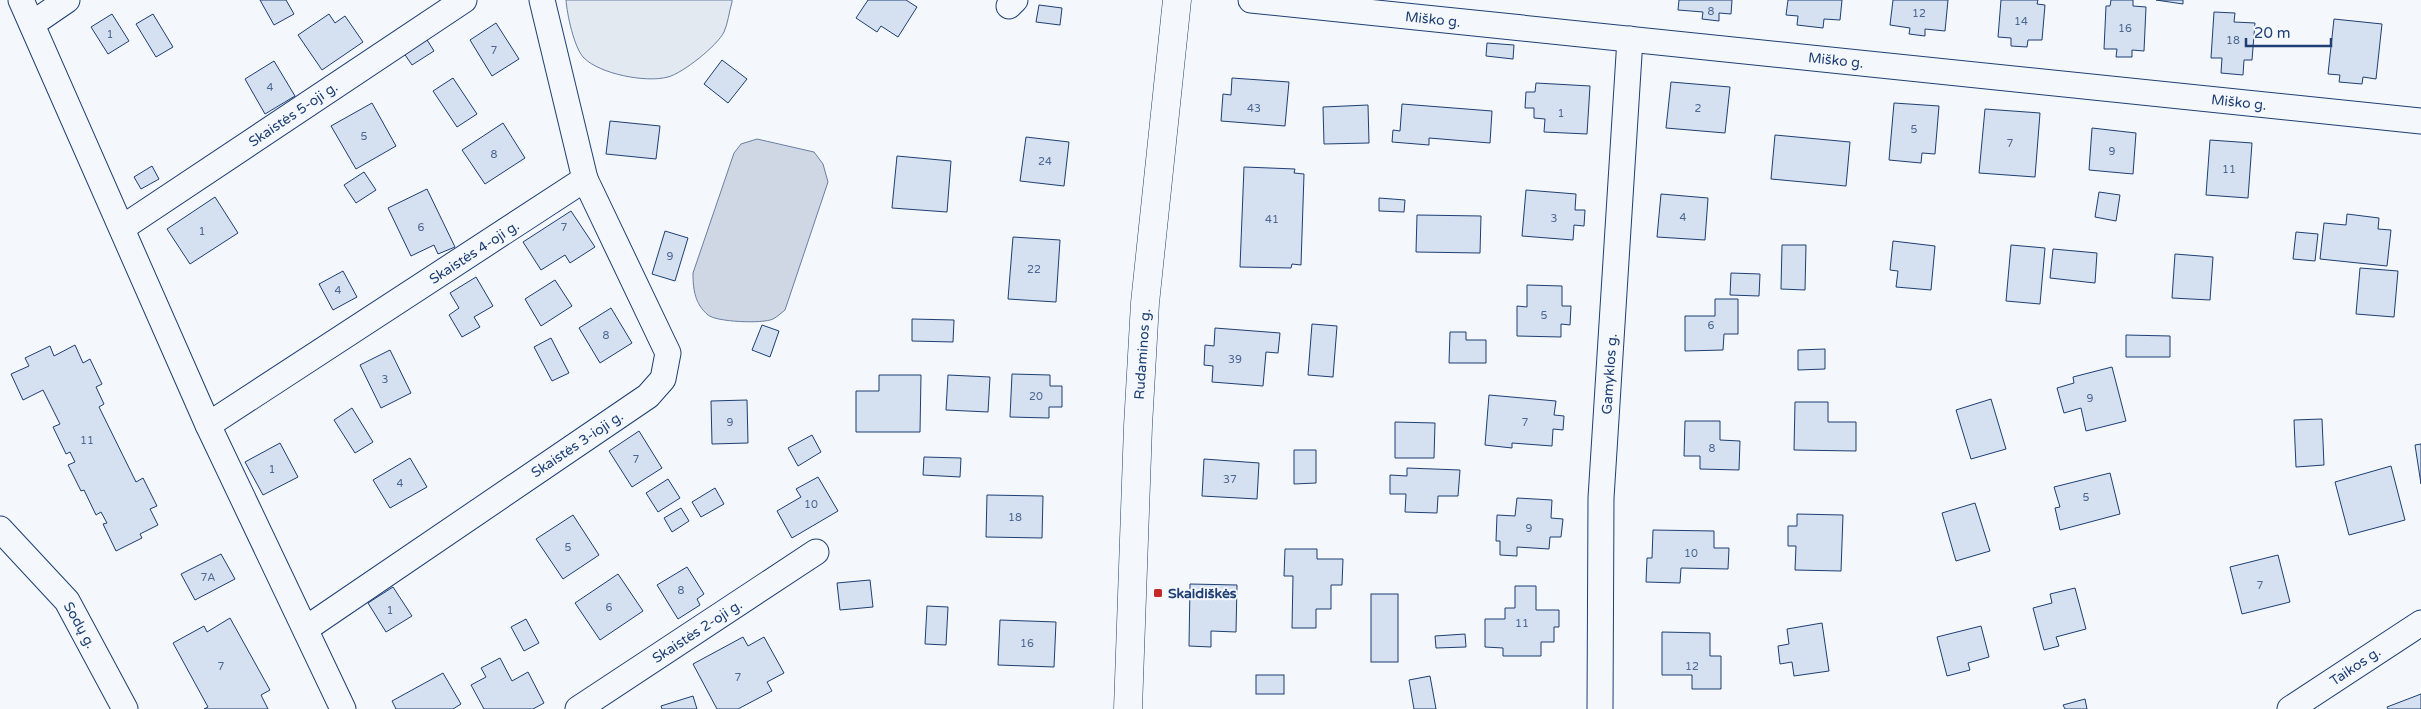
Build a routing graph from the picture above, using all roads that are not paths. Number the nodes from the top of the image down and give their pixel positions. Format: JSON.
{"nodes":[{"id":1,"x":21,"y":0,"type":"edge"},
{"id":2,"x":67,"y":0,"type":"edge"},
{"id":3,"x":464,"y":0,"type":"edge"},
{"id":4,"x":542,"y":0,"type":"edge"},
{"id":5,"x":1177,"y":0,"type":"edge"},
{"id":6,"x":1251,"y":0,"type":"edge"},
{"id":7,"x":32,"y":24,"type":"junction"},
{"id":8,"x":1630,"y":39,"type":"junction"},
{"id":9,"x":2421,"y":121,"type":"edge"},
{"id":10,"x":585,"y":179,"type":"junction"},
{"id":11,"x":122,"y":228,"type":"junction"},
{"id":12,"x":208,"y":425,"type":"junction"},
{"id":13,"x":0,"y":530,"type":"edge"},
{"id":14,"x":816,"y":552,"type":"dead end"},
{"id":15,"x":2421,"y":623,"type":"edge"},
{"id":16,"x":307,"y":628,"type":"junction"},
{"id":17,"x":124,"y":709,"type":"edge"},
{"id":18,"x":343,"y":709,"type":"edge"},
{"id":19,"x":578,"y":709,"type":"edge"},
{"id":20,"x":1128,"y":709,"type":"edge"},
{"id":21,"x":1600,"y":709,"type":"edge"},
{"id":22,"x":2290,"y":709,"type":"edge"}],
"edges":[{"from":1,"to":7,"type":"street"},
{"from":2,"to":7,"type":"street"},
{"from":3,"to":11,"type":"street","name":"Skaistės 5-oji g."},
{"from":4,"to":10,"type":"street"},
{"from":5,"to":20,"type":"main road","name":"Rudaminos g."},
{"from":6,"to":8,"type":"street","name":"Miško g."},
{"from":7,"to":11,"type":"street"},
{"from":8,"to":9,"type":"street","name":"Miško g."},
{"from":8,"to":21,"type":"street","name":"Gamyklos g."},
{"from":10,"to":12,"type":"street","name":"Skaistės 4-oji g."},
{"from":10,"to":16,"type":"street","name":"Skaistės 3-ioji g."},
{"from":11,"to":12,"type":"street"},
{"from":12,"to":16,"type":"street"},
{"from":13,"to":17,"type":"street","name":"Sodų g."},
{"from":14,"to":19,"type":"street","name":"Skaistės 2-oji g."},
{"from":15,"to":22,"type":"street","name":"Taikos g."},
{"from":16,"to":18,"type":"street"}]}
